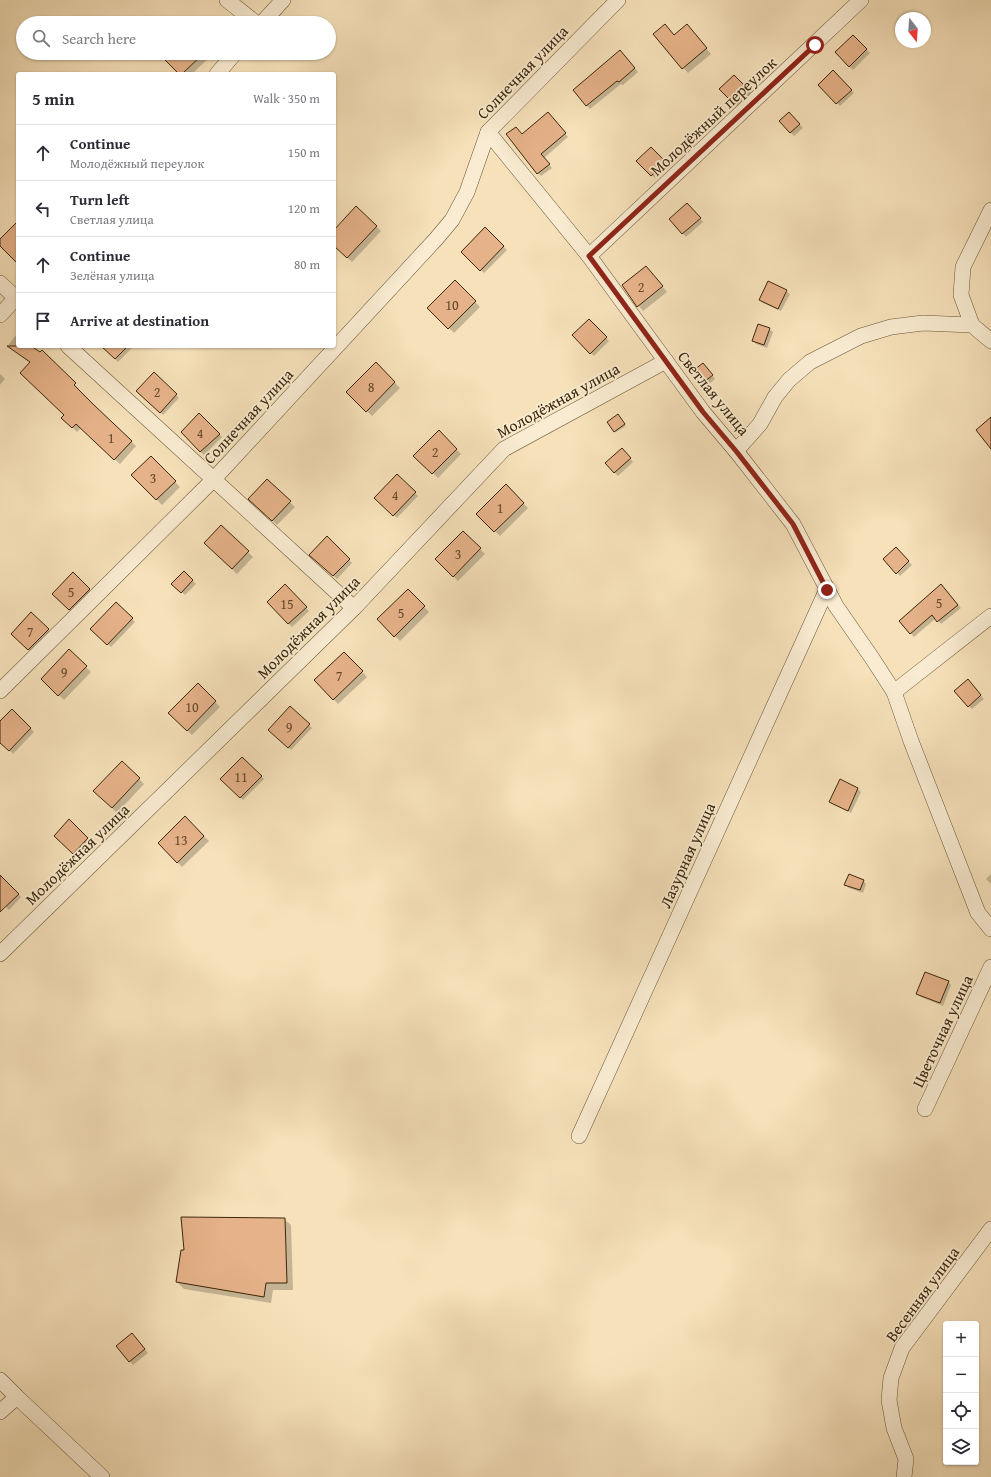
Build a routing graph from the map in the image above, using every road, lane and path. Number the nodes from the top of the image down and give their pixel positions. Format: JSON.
{"nodes":[{"id":1,"x":227,"y":0,"type":"edge"},
{"id":2,"x":283,"y":0,"type":"edge"},
{"id":3,"x":618,"y":0,"type":"edge"},
{"id":4,"x":861,"y":0,"type":"edge"},
{"id":5,"x":247,"y":16,"type":"edge"},
{"id":6,"x":268,"y":16,"type":"edge"},
{"id":7,"x":230,"y":60,"type":"edge"},
{"id":8,"x":219,"y":72,"type":"edge"},
{"id":9,"x":488,"y":132,"type":"junction"},
{"id":10,"x":991,"y":210,"type":"edge"},
{"id":11,"x":589,"y":256,"type":"junction"},
{"id":12,"x":0,"y":283,"type":"edge"},
{"id":13,"x":16,"y":297,"type":"edge"},
{"id":14,"x":16,"y":299,"type":"edge"},
{"id":15,"x":0,"y":316,"type":"edge"},
{"id":16,"x":972,"y":324,"type":"junction"},
{"id":17,"x":991,"y":341,"type":"edge"},
{"id":18,"x":336,"y":347,"type":"edge"},
{"id":19,"x":70,"y":348,"type":"edge"},
{"id":20,"x":335,"y":348,"type":"edge"},
{"id":21,"x":666,"y":361,"type":"junction"},
{"id":22,"x":736,"y":451,"type":"junction"},
{"id":23,"x":214,"y":480,"type":"junction"},
{"id":24,"x":827,"y":590,"type":"junction"},
{"id":25,"x":354,"y":608,"type":"junction"},
{"id":26,"x":991,"y":616,"type":"edge"},
{"id":27,"x":0,"y":691,"type":"edge"},
{"id":28,"x":894,"y":692,"type":"junction"},
{"id":29,"x":991,"y":929,"type":"edge"},
{"id":30,"x":0,"y":954,"type":"edge"},
{"id":31,"x":991,"y":967,"type":"edge"},
{"id":32,"x":925,"y":1110,"type":"dead end"},
{"id":33,"x":579,"y":1136,"type":"dead end"},
{"id":34,"x":991,"y":1229,"type":"edge"},
{"id":35,"x":0,"y":1380,"type":"edge"},
{"id":36,"x":17,"y":1397,"type":"junction"},
{"id":37,"x":0,"y":1412,"type":"edge"},
{"id":38,"x":102,"y":1477,"type":"edge"},
{"id":39,"x":904,"y":1477,"type":"edge"}],
"edges":[{"from":1,"to":5,"type":"street"},
{"from":2,"to":6,"type":"street"},
{"from":3,"to":9,"type":"street","name":"Солнечная улица"},
{"from":4,"to":11,"type":"street","name":"Молодёжный переулок"},
{"from":7,"to":8,"type":"street"},
{"from":9,"to":11,"type":"street","name":"Светлая улица"},
{"from":9,"to":18,"type":"street","name":"Солнечная улица"},
{"from":10,"to":16,"type":"street"},
{"from":11,"to":21,"type":"street","name":"Светлая улица"},
{"from":12,"to":13,"type":"street"},
{"from":14,"to":15,"type":"street"},
{"from":16,"to":17,"type":"street"},
{"from":16,"to":22,"type":"street","name":"Светлая улица"},
{"from":19,"to":23,"type":"street"},
{"from":20,"to":23,"type":"street","name":"Солнечная улица"},
{"from":21,"to":22,"type":"street","name":"Светлая улица"},
{"from":21,"to":25,"type":"street","name":"Молодёжная улица"},
{"from":22,"to":24,"type":"street"},
{"from":23,"to":25,"type":"street"},
{"from":23,"to":27,"type":"street","name":"Солнечная улица"},
{"from":24,"to":28,"type":"street"},
{"from":24,"to":33,"type":"street","name":"Лазурная улица"},
{"from":25,"to":30,"type":"street","name":"Молодёжная улица"},
{"from":26,"to":28,"type":"street"},
{"from":28,"to":29,"type":"street"},
{"from":31,"to":32,"type":"street","name":"Цветочная улица"},
{"from":34,"to":39,"type":"street","name":"Весенняя улица"},
{"from":35,"to":36,"type":"street"},
{"from":36,"to":37,"type":"street"},
{"from":36,"to":38,"type":"street"}]}
